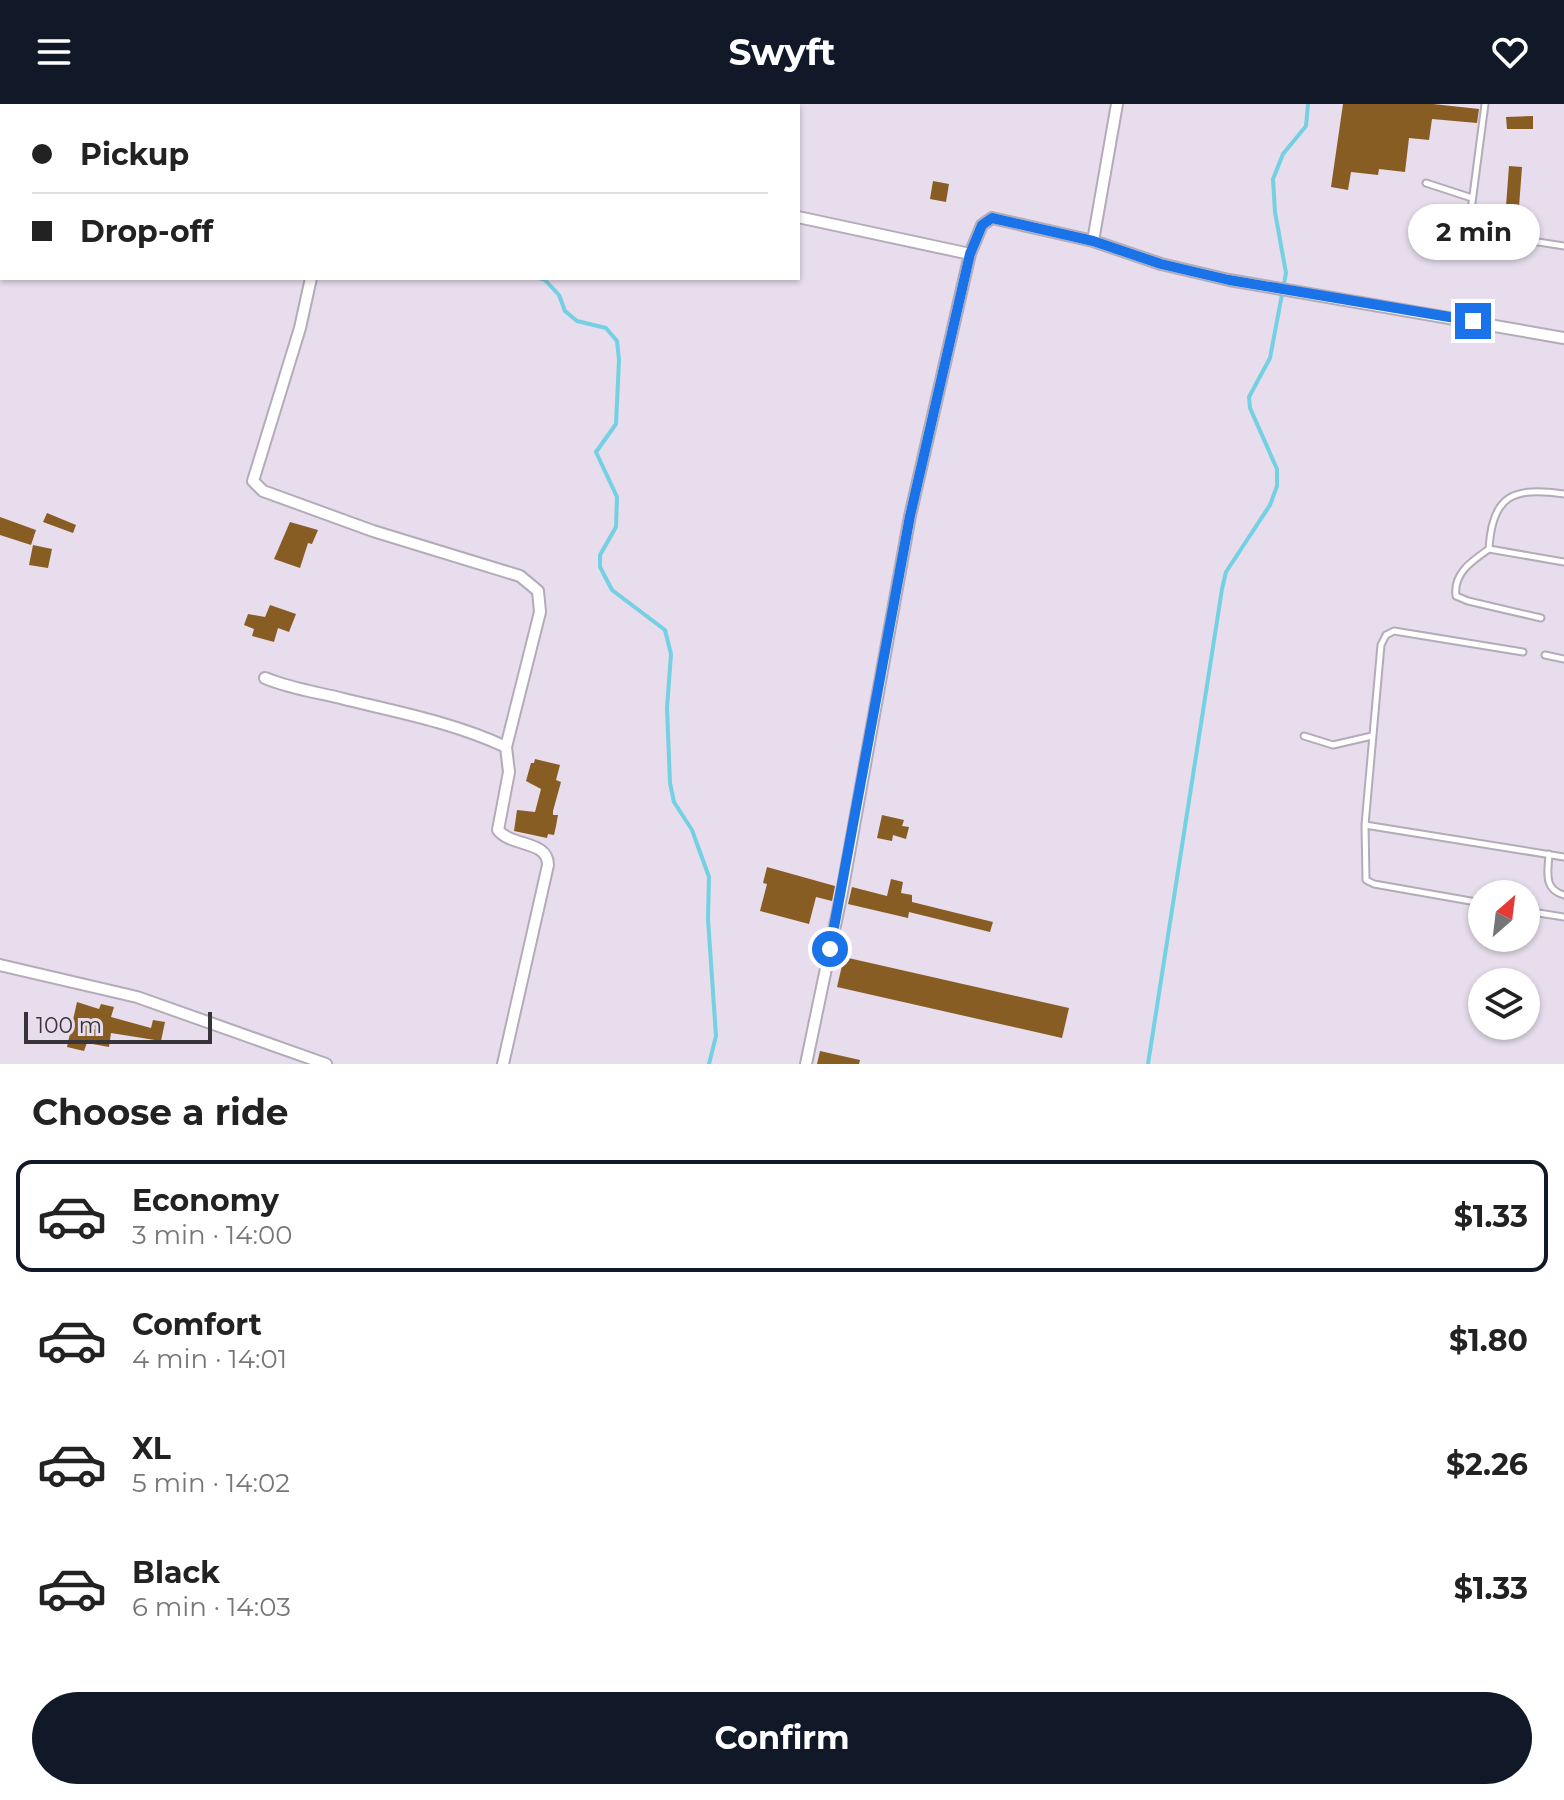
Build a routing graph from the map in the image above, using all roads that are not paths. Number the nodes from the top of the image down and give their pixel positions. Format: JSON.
{"nodes":[{"id":1,"x":1117,"y":104,"type":"edge"},
{"id":2,"x":1485,"y":104,"type":"edge"},
{"id":3,"x":1426,"y":183,"type":"dead end"},
{"id":4,"x":1472,"y":198,"type":"junction"},
{"id":5,"x":800,"y":217,"type":"edge"},
{"id":6,"x":1093,"y":241,"type":"junction"},
{"id":7,"x":1564,"y":246,"type":"edge"},
{"id":8,"x":970,"y":254,"type":"junction"},
{"id":9,"x":311,"y":280,"type":"edge"},
{"id":10,"x":1564,"y":338,"type":"edge"},
{"id":11,"x":1564,"y":494,"type":"edge"},
{"id":12,"x":1489,"y":549,"type":"junction"},
{"id":13,"x":1564,"y":562,"type":"edge"},
{"id":14,"x":1541,"y":618,"type":"dead end"},
{"id":15,"x":1523,"y":652,"type":"dead end"},
{"id":16,"x":1545,"y":655,"type":"dead end"},
{"id":17,"x":1564,"y":659,"type":"edge"},
{"id":18,"x":265,"y":678,"type":"dead end"},
{"id":19,"x":1304,"y":736,"type":"dead end"},
{"id":20,"x":1372,"y":736,"type":"junction"},
{"id":21,"x":506,"y":747,"type":"junction"},
{"id":22,"x":1365,"y":825,"type":"junction"},
{"id":23,"x":1549,"y":854,"type":"junction"},
{"id":24,"x":1564,"y":857,"type":"edge"},
{"id":25,"x":1564,"y":895,"type":"edge"},
{"id":26,"x":1468,"y":901,"type":"edge"},
{"id":27,"x":1540,"y":913,"type":"edge"},
{"id":28,"x":1564,"y":917,"type":"edge"},
{"id":29,"x":0,"y":965,"type":"edge"},
{"id":30,"x":326,"y":1064,"type":"edge"},
{"id":31,"x":503,"y":1064,"type":"edge"},
{"id":32,"x":806,"y":1064,"type":"edge"}],
"edges":[{"from":1,"to":6,"type":"street"},
{"from":2,"to":4,"type":"lane"},
{"from":3,"to":4,"type":"lane"},
{"from":4,"to":7,"type":"lane"},
{"from":5,"to":8,"type":"street"},
{"from":6,"to":8,"type":"street"},
{"from":6,"to":10,"type":"street"},
{"from":8,"to":32,"type":"street"},
{"from":9,"to":21,"type":"street"},
{"from":11,"to":12,"type":"lane"},
{"from":12,"to":13,"type":"lane"},
{"from":12,"to":14,"type":"lane"},
{"from":15,"to":20,"type":"lane"},
{"from":16,"to":17,"type":"lane"},
{"from":18,"to":21,"type":"street"},
{"from":19,"to":20,"type":"lane"},
{"from":20,"to":22,"type":"lane"},
{"from":21,"to":31,"type":"street"},
{"from":22,"to":23,"type":"lane"},
{"from":22,"to":26,"type":"lane"},
{"from":23,"to":24,"type":"lane"},
{"from":23,"to":25,"type":"lane"},
{"from":27,"to":28,"type":"lane"},
{"from":29,"to":30,"type":"street"}]}
